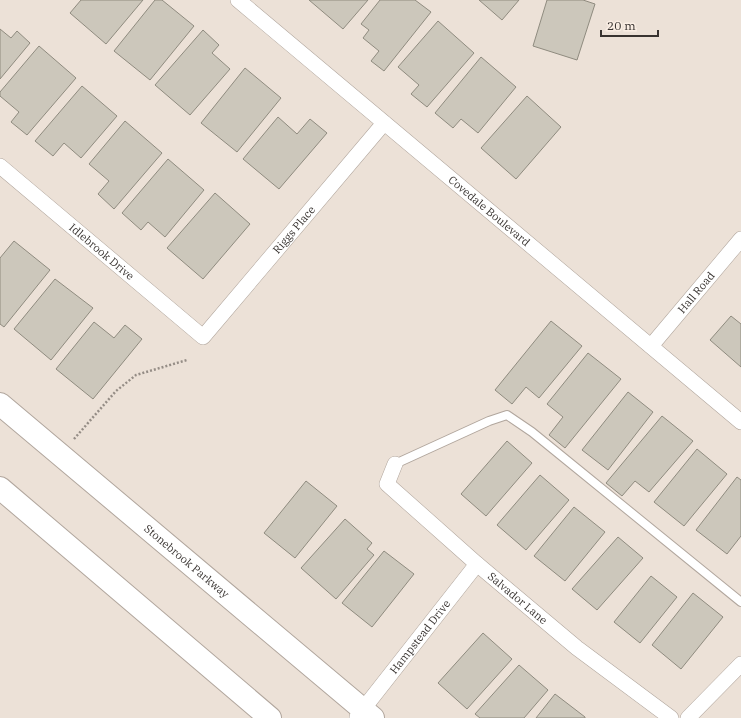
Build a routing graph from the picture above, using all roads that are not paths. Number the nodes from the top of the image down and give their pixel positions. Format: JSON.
{"nodes":[{"id":1,"x":238,"y":0,"type":"edge"},
{"id":2,"x":384,"y":123,"type":"junction"},
{"id":3,"x":0,"y":166,"type":"edge"},
{"id":4,"x":741,"y":239,"type":"edge"},
{"id":5,"x":204,"y":337,"type":"joint"},
{"id":6,"x":650,"y":346,"type":"junction"},
{"id":7,"x":0,"y":404,"type":"edge"},
{"id":8,"x":741,"y":422,"type":"edge"},
{"id":9,"x":396,"y":464,"type":"joint"},
{"id":10,"x":0,"y":488,"type":"edge"},
{"id":11,"x":477,"y":564,"type":"junction"},
{"id":12,"x":741,"y":602,"type":"edge"},
{"id":13,"x":741,"y":664,"type":"edge"},
{"id":14,"x":364,"y":715,"type":"edge"},
{"id":15,"x":270,"y":718,"type":"edge"},
{"id":16,"x":671,"y":718,"type":"edge"},
{"id":17,"x":688,"y":718,"type":"edge"}],
"edges":[{"from":1,"to":2,"type":"street","name":"Covedale Boulevard"},
{"from":2,"to":5,"type":"street","name":"Riggs Place"},
{"from":2,"to":6,"type":"street","name":"Covedale Boulevard"},
{"from":3,"to":5,"type":"street","name":"Idlebrook Drive"},
{"from":4,"to":6,"type":"street","name":"Hall Road"},
{"from":6,"to":8,"type":"street","name":"Covedale Boulevard"},
{"from":7,"to":14,"type":"main road","name":"Stonebrook Parkway"},
{"from":9,"to":11,"type":"street","name":"Salvador Lane"},
{"from":9,"to":12,"type":"lane"},
{"from":10,"to":15,"type":"main road"},
{"from":11,"to":14,"type":"street","name":"Hampstead Drive"},
{"from":11,"to":16,"type":"street","name":"Salvador Lane"},
{"from":13,"to":17,"type":"street"}]}
